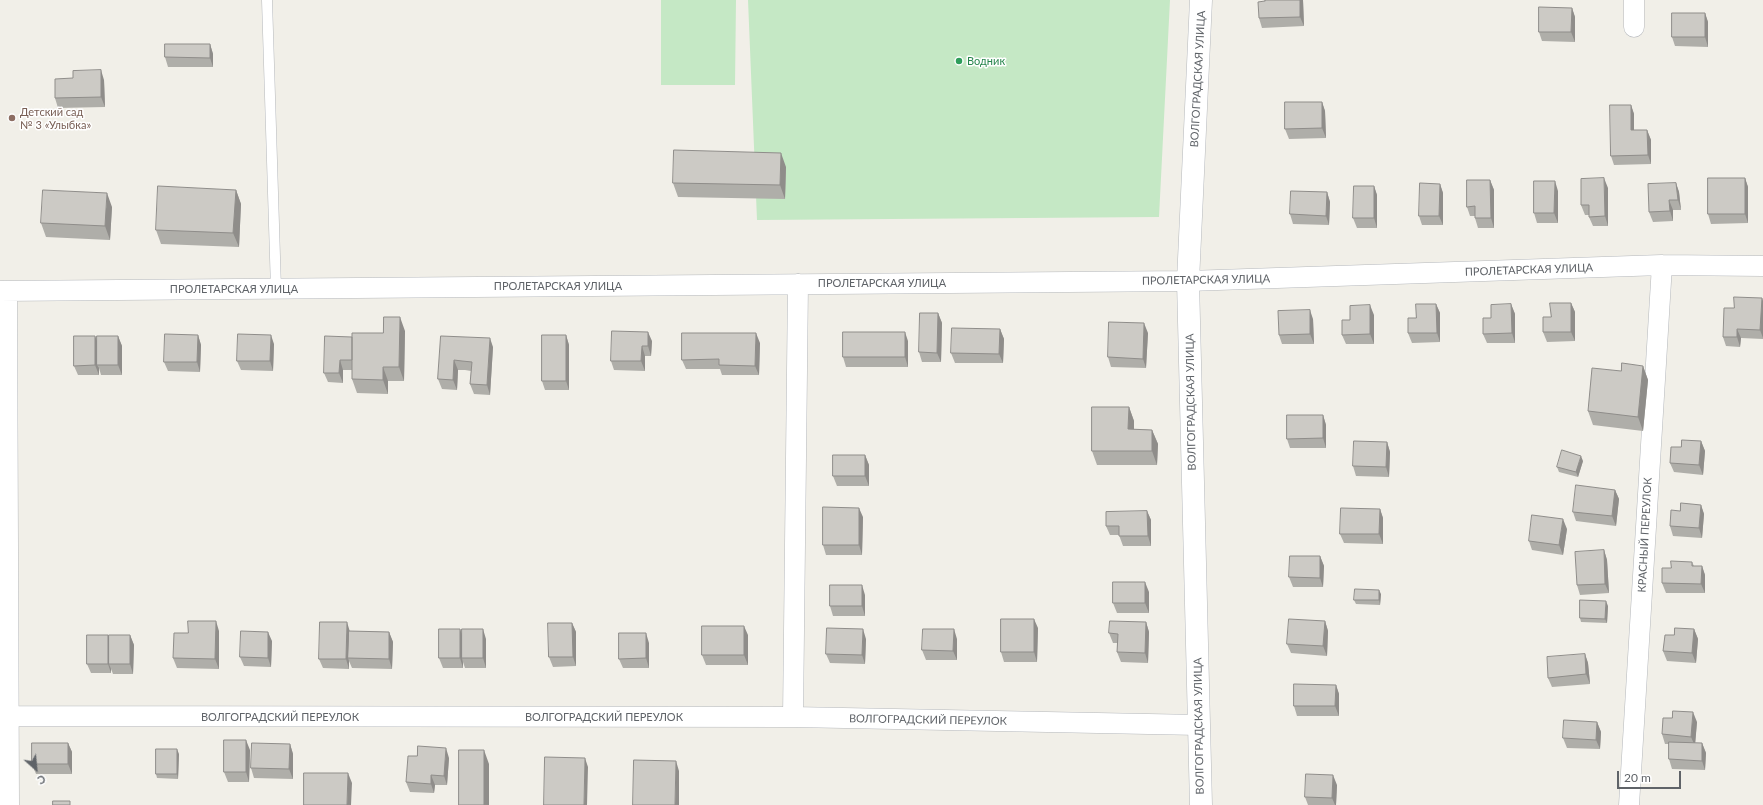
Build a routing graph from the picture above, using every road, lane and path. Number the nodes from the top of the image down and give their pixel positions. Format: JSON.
{"nodes":[{"id":1,"x":267,"y":0,"type":"edge"},
{"id":2,"x":1202,"y":0,"type":"edge"},
{"id":3,"x":1634,"y":0,"type":"edge"},
{"id":4,"x":1634,"y":27,"type":"dead end"},
{"id":5,"x":1662,"y":265,"type":"junction"},
{"id":6,"x":1763,"y":266,"type":"edge"},
{"id":7,"x":1188,"y":281,"type":"junction"},
{"id":8,"x":798,"y":284,"type":"junction"},
{"id":9,"x":276,"y":289,"type":"junction"},
{"id":10,"x":4,"y":291,"type":"edge"},
{"id":11,"x":8,"y":716,"type":"junction"},
{"id":12,"x":793,"y":718,"type":"junction"},
{"id":13,"x":1199,"y":725,"type":"junction"},
{"id":14,"x":9,"y":805,"type":"edge"},
{"id":15,"x":1201,"y":805,"type":"edge"},
{"id":16,"x":1629,"y":805,"type":"edge"}],
"edges":[{"from":1,"to":9,"type":"lane"},
{"from":2,"to":7,"type":"street","name":"ВОЛГОГРАДСКАЯ УЛИЦА"},
{"from":3,"to":4,"type":"street"},
{"from":5,"to":6,"type":"street","name":"ПРОЛЕТАРСКАЯ УЛИЦА"},
{"from":5,"to":7,"type":"street","name":"ПРОЛЕТАРСКАЯ УЛИЦА"},
{"from":5,"to":16,"type":"street","name":"КРАСНЫЙ ПЕРЕУЛОК"},
{"from":7,"to":8,"type":"street","name":"ПРОЛЕТАРСКАЯ УЛИЦА"},
{"from":7,"to":13,"type":"street","name":"ВОЛГОГРАДСКАЯ УЛИЦА"},
{"from":8,"to":9,"type":"street","name":"ПРОЛЕТАРСКАЯ УЛИЦА"},
{"from":8,"to":12,"type":"street"},
{"from":9,"to":10,"type":"street","name":"ПРОЛЕТАРСКАЯ УЛИЦА"},
{"from":10,"to":11,"type":"street"},
{"from":11,"to":12,"type":"street","name":"ВОЛГОГРАДСКИЙ ПЕРЕУЛОК"},
{"from":11,"to":14,"type":"street"},
{"from":12,"to":13,"type":"street","name":"ВОЛГОГРАДСКИЙ ПЕРЕУЛОК"},
{"from":13,"to":15,"type":"street","name":"ВОЛГОГРАДСКАЯ УЛИЦА"}]}
